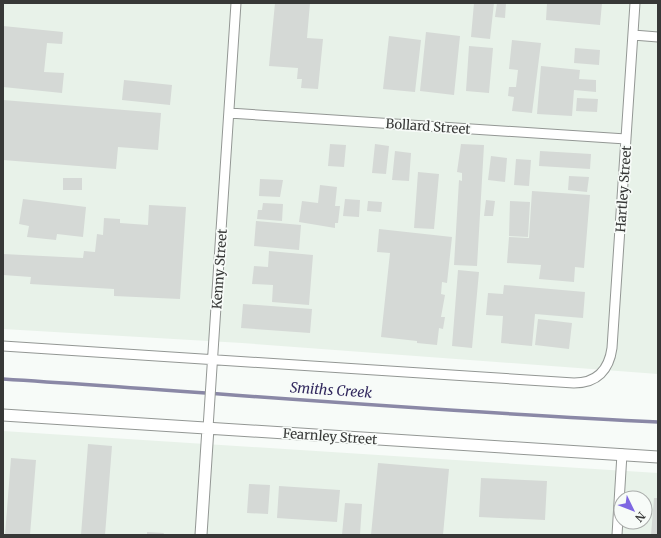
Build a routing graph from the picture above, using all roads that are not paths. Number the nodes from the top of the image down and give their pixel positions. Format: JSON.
{"nodes":[{"id":1,"x":236,"y":3,"type":"edge"},
{"id":2,"x":635,"y":3,"type":"edge"},
{"id":3,"x":633,"y":36,"type":"junction"},
{"id":4,"x":658,"y":37,"type":"edge"},
{"id":5,"x":229,"y":113,"type":"junction"},
{"id":6,"x":626,"y":139,"type":"junction"},
{"id":7,"x":3,"y":346,"type":"edge"},
{"id":8,"x":213,"y":359,"type":"junction"},
{"id":9,"x":3,"y":415,"type":"edge"},
{"id":10,"x":208,"y":428,"type":"junction"},
{"id":11,"x":622,"y":454,"type":"junction"},
{"id":12,"x":658,"y":457,"type":"edge"},
{"id":13,"x":201,"y":535,"type":"edge"},
{"id":14,"x":617,"y":535,"type":"edge"}],
"edges":[{"from":1,"to":5,"type":"street","name":"Kenny Street"},
{"from":2,"to":3,"type":"street","name":"Hartley Street"},
{"from":3,"to":4,"type":"street"},
{"from":3,"to":6,"type":"street","name":"Hartley Street"},
{"from":5,"to":6,"type":"street","name":"Bollard Street"},
{"from":5,"to":8,"type":"street","name":"Kenny Street"},
{"from":6,"to":8,"type":"street","name":"Hartley Street"},
{"from":7,"to":8,"type":"street"},
{"from":8,"to":10,"type":"street","name":"Kenny Street"},
{"from":9,"to":10,"type":"street","name":"Fearnley Street"},
{"from":10,"to":11,"type":"street","name":"Fearnley Street"},
{"from":10,"to":13,"type":"street","name":"Kenny Street"},
{"from":11,"to":12,"type":"street","name":"Fearnley Street"},
{"from":11,"to":14,"type":"street"}]}
